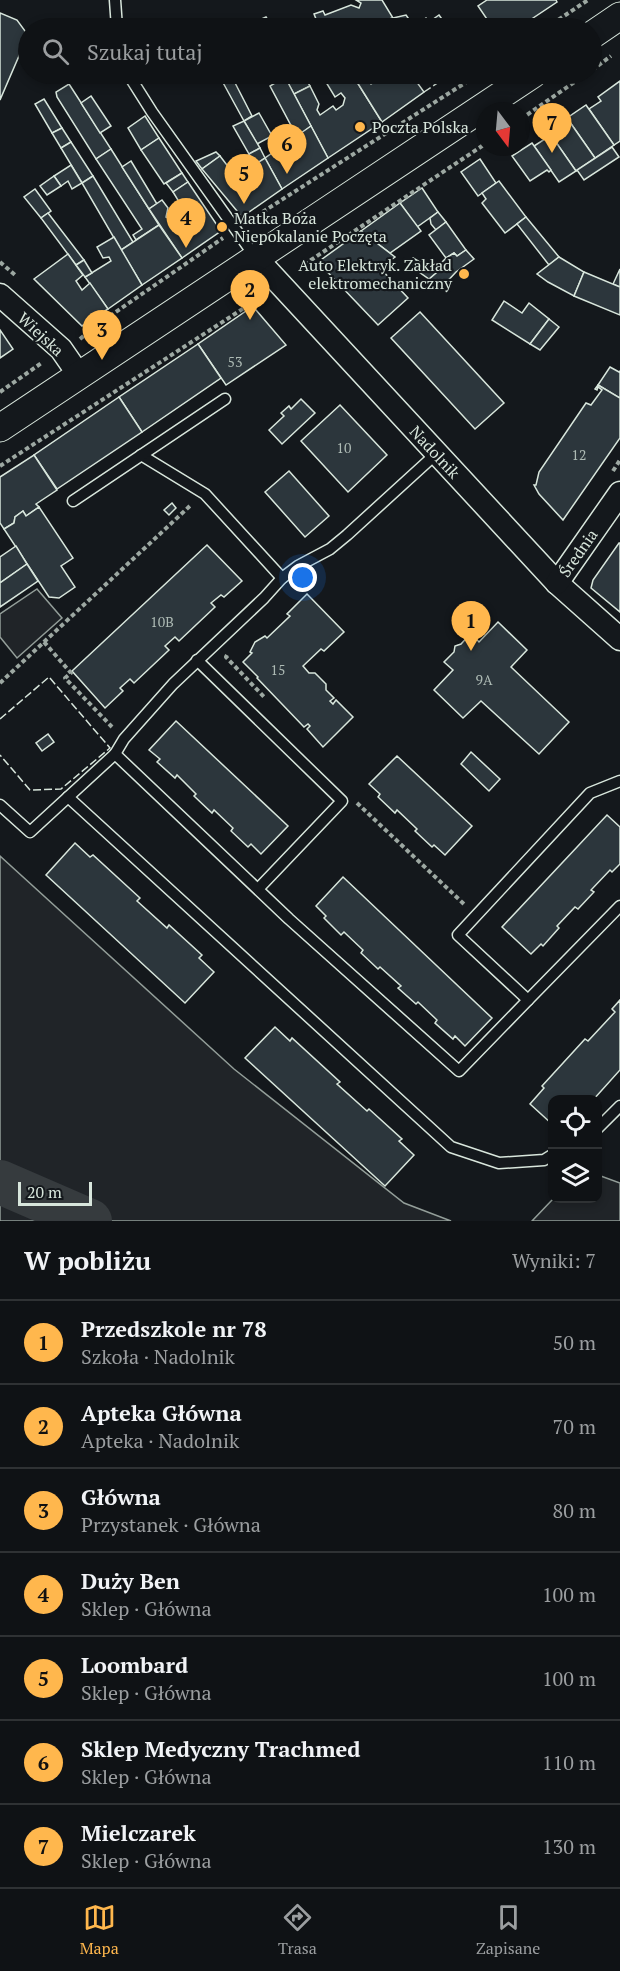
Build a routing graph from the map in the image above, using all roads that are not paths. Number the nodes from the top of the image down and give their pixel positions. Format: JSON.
{"nodes":[{"id":1,"x":116,"y":0,"type":"edge"},
{"id":2,"x":620,"y":16,"type":"edge"},
{"id":3,"x":117,"y":18,"type":"edge"},
{"id":4,"x":602,"y":28,"type":"edge"},
{"id":5,"x":134,"y":84,"type":"edge"},
{"id":6,"x":518,"y":84,"type":"edge"},
{"id":7,"x":256,"y":258,"type":"junction"},
{"id":8,"x":1,"y":297,"type":"edge"},
{"id":9,"x":80,"y":375,"type":"junction"},
{"id":10,"x":225,"y":399,"type":"dead end"},
{"id":11,"x":0,"y":429,"type":"edge"},
{"id":12,"x":436,"y":453,"type":"junction"},
{"id":13,"x":141,"y":455,"type":"junction"},
{"id":14,"x":620,"y":493,"type":"edge"},
{"id":15,"x":73,"y":501,"type":"dead end"},
{"id":16,"x":282,"y":578,"type":"junction"},
{"id":17,"x":556,"y":583,"type":"junction"},
{"id":18,"x":620,"y":639,"type":"edge"},
{"id":19,"x":197,"y":660,"type":"junction"},
{"id":20,"x":115,"y":754,"type":"junction"},
{"id":21,"x":620,"y":781,"type":"edge"},
{"id":22,"x":68,"y":797,"type":"junction"},
{"id":23,"x":0,"y":805,"type":"edge"},
{"id":24,"x":258,"y":889,"type":"junction"},
{"id":25,"x":620,"y":906,"type":"edge"},
{"id":26,"x":528,"y":1000,"type":"junction"},
{"id":27,"x":620,"y":1106,"type":"edge"},
{"id":28,"x":602,"y":1123,"type":"edge"},
{"id":29,"x":548,"y":1158,"type":"edge"}],
"edges":[{"from":1,"to":3,"type":"lane"},
{"from":2,"to":4,"type":"street"},
{"from":5,"to":7,"type":"lane"},
{"from":6,"to":7,"type":"street"},
{"from":7,"to":9,"type":"street"},
{"from":7,"to":12,"type":"street","name":"Nadolnik"},
{"from":8,"to":9,"type":"street","name":"Wiejska"},
{"from":9,"to":11,"type":"street"},
{"from":10,"to":13,"type":"lane"},
{"from":12,"to":16,"type":"lane"},
{"from":12,"to":17,"type":"street","name":"Nadolnik"},
{"from":13,"to":15,"type":"lane"},
{"from":13,"to":16,"type":"lane"},
{"from":14,"to":17,"type":"street","name":"Średnia"},
{"from":16,"to":19,"type":"lane"},
{"from":17,"to":18,"type":"street","name":"Nadolnik"},
{"from":19,"to":20,"type":"lane"},
{"from":19,"to":24,"type":"lane"},
{"from":20,"to":22,"type":"lane"},
{"from":20,"to":24,"type":"lane"},
{"from":21,"to":26,"type":"lane"},
{"from":22,"to":23,"type":"lane"},
{"from":22,"to":29,"type":"lane"},
{"from":24,"to":26,"type":"lane"},
{"from":25,"to":26,"type":"lane"},
{"from":27,"to":28,"type":"lane"}]}
